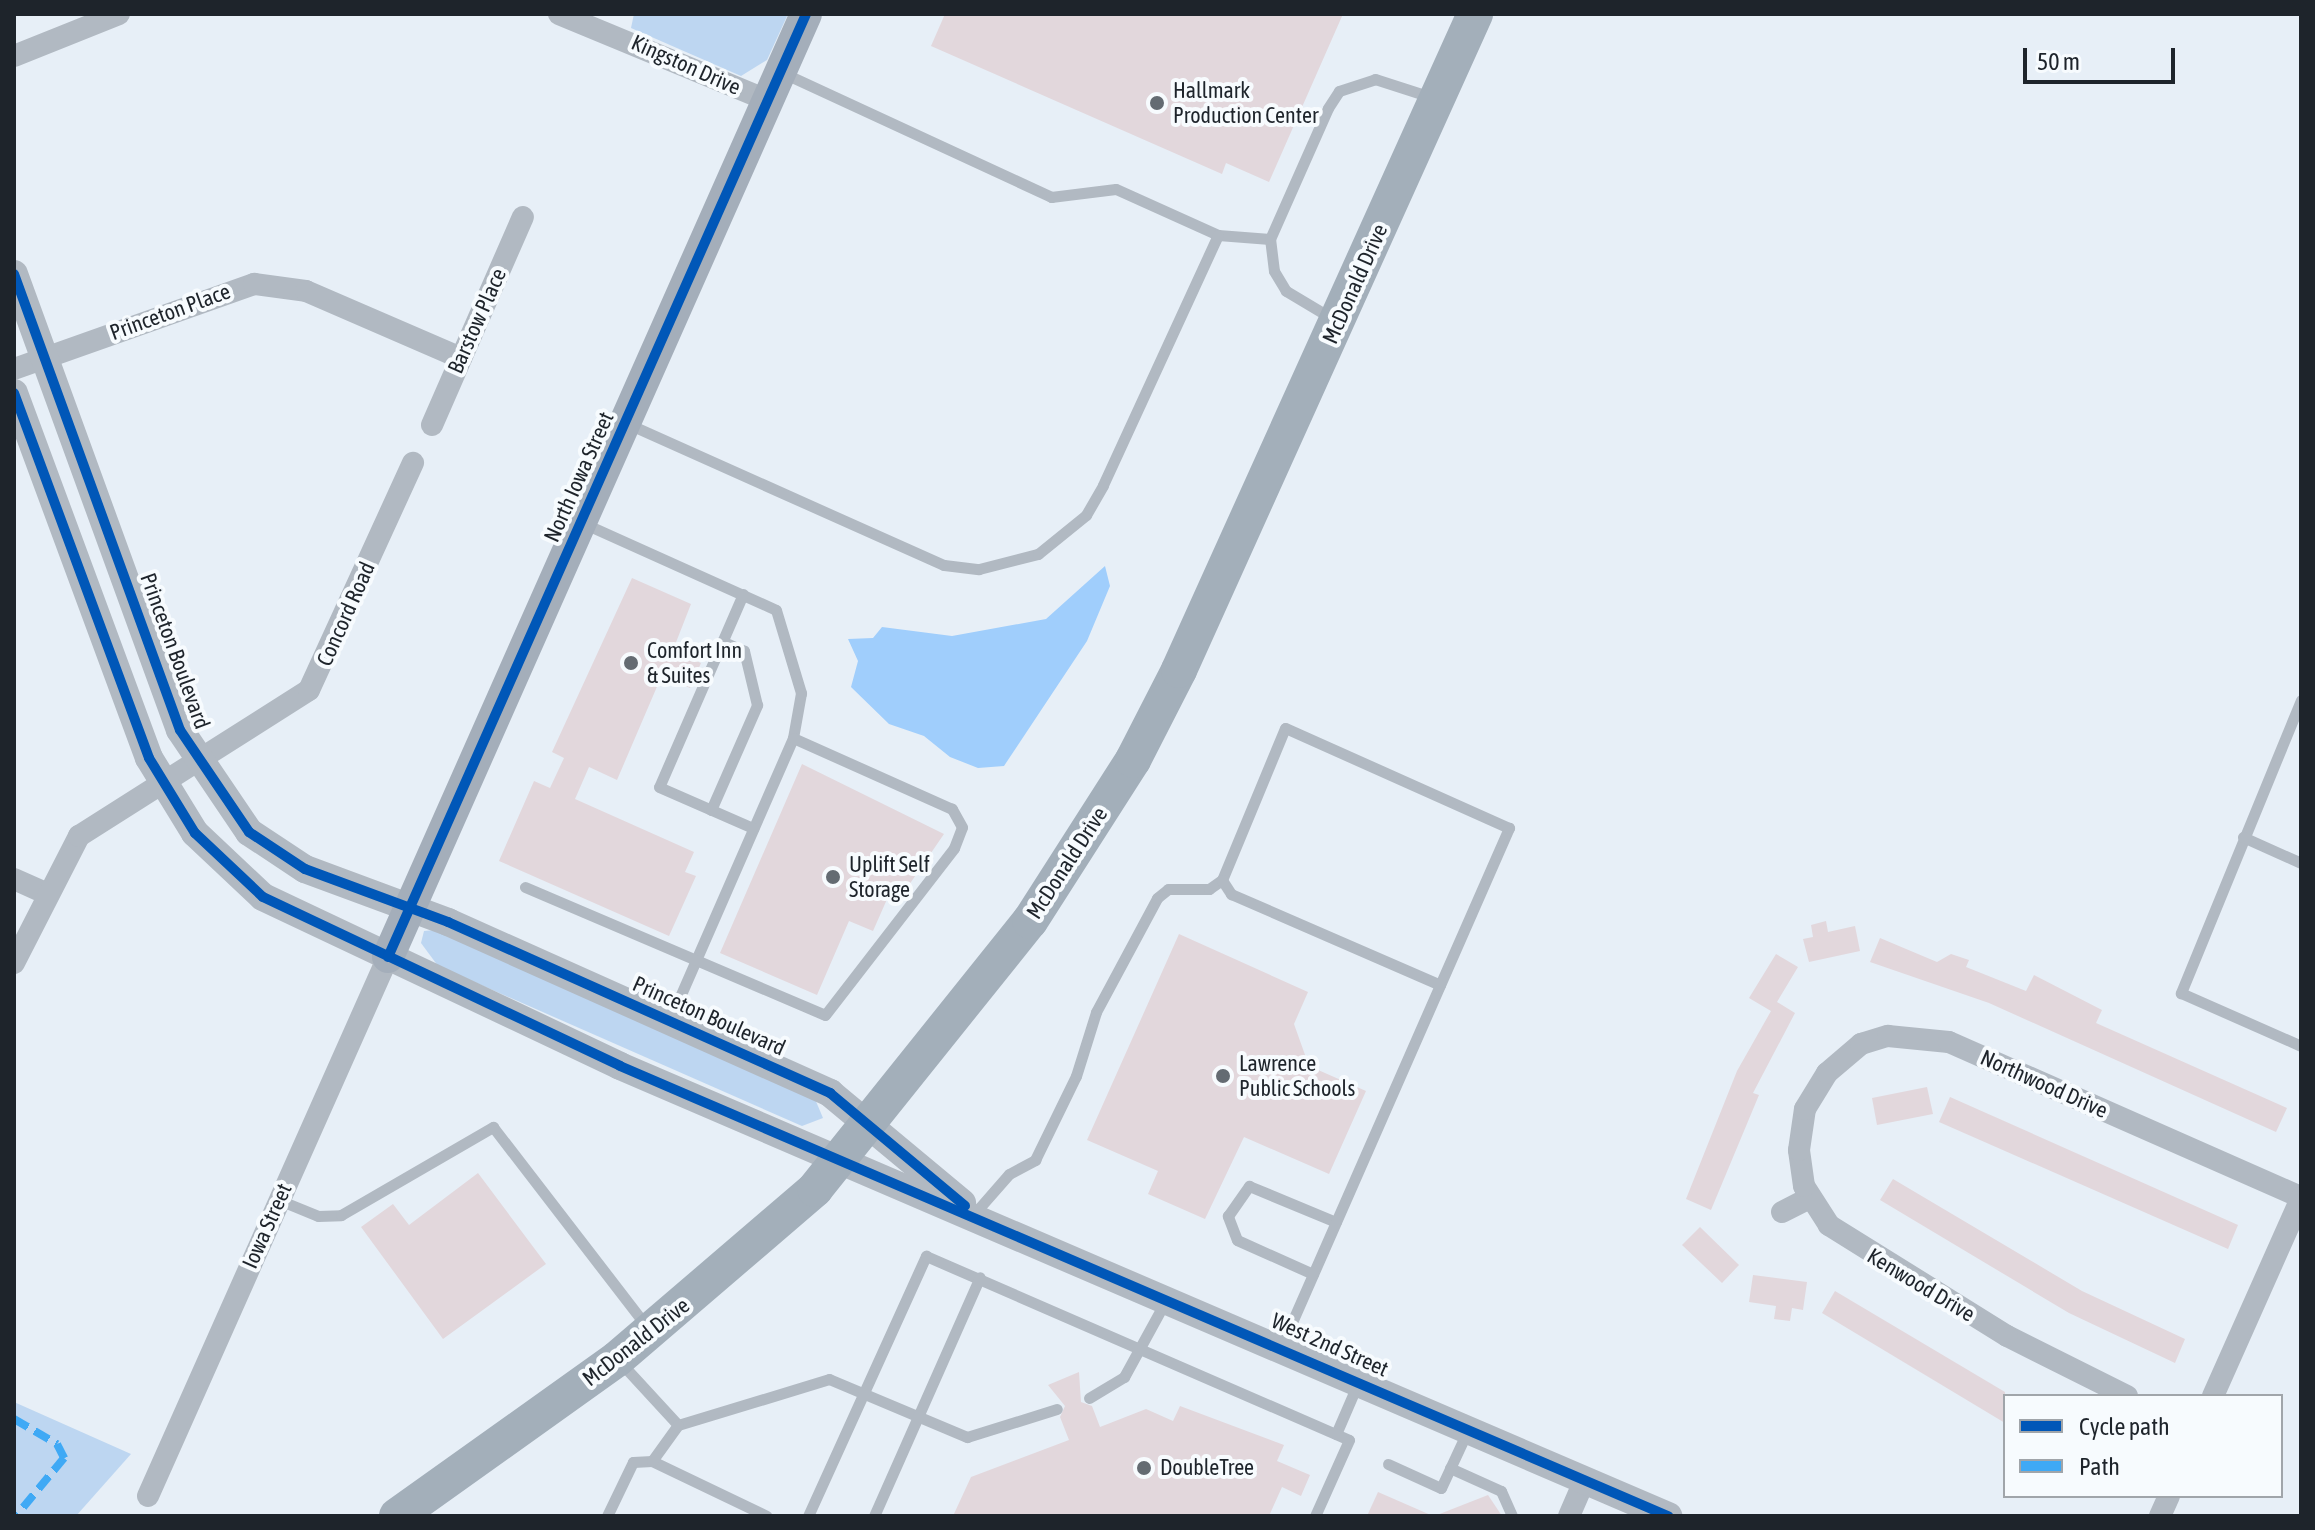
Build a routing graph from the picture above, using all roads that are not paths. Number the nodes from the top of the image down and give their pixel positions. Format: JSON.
{"nodes":[{"id":1,"x":119,"y":14,"type":"edge"},
{"id":2,"x":559,"y":14,"type":"edge"},
{"id":3,"x":806,"y":14,"type":"edge"},
{"id":4,"x":1475,"y":14,"type":"edge"},
{"id":5,"x":14,"y":56,"type":"edge"},
{"id":6,"x":774,"y":86,"type":"junction"},
{"id":7,"x":1438,"y":99,"type":"junction"},
{"id":8,"x":523,"y":217,"type":"dead end"},
{"id":9,"x":1218,"y":235,"type":"junction"},
{"id":10,"x":1270,"y":239,"type":"junction"},
{"id":11,"x":14,"y":274,"type":"edge"},
{"id":12,"x":1339,"y":321,"type":"junction"},
{"id":13,"x":46,"y":357,"type":"junction"},
{"id":14,"x":461,"y":358,"type":"junction"},
{"id":15,"x":14,"y":369,"type":"edge"},
{"id":16,"x":14,"y":393,"type":"edge"},
{"id":17,"x":625,"y":422,"type":"junction"},
{"id":18,"x":432,"y":425,"type":"dead end"},
{"id":19,"x":413,"y":463,"type":"dead end"},
{"id":20,"x":580,"y":522,"type":"junction"},
{"id":21,"x":743,"y":594,"type":"junction"},
{"id":22,"x":722,"y":641,"type":"junction"},
{"id":23,"x":2301,"y":700,"type":"edge"},
{"id":24,"x":793,"y":738,"type":"junction"},
{"id":25,"x":196,"y":761,"type":"junction"},
{"id":26,"x":161,"y":781,"type":"junction"},
{"id":27,"x":711,"y":810,"type":"junction"},
{"id":28,"x":753,"y":828,"type":"junction"},
{"id":29,"x":2243,"y":837,"type":"junction"},
{"id":30,"x":2301,"y":863,"type":"edge"},
{"id":31,"x":14,"y":879,"type":"edge"},
{"id":32,"x":1222,"y":880,"type":"junction"},
{"id":33,"x":525,"y":887,"type":"dead end"},
{"id":34,"x":45,"y":893,"type":"junction"},
{"id":35,"x":409,"y":910,"type":"junction"},
{"id":36,"x":388,"y":957,"type":"junction"},
{"id":37,"x":14,"y":963,"type":"edge"},
{"id":38,"x":695,"y":963,"type":"junction"},
{"id":39,"x":1440,"y":985,"type":"junction"},
{"id":40,"x":670,"y":1021,"type":"junction"},
{"id":41,"x":1851,"y":1024,"type":"dead end"},
{"id":42,"x":1861,"y":1044,"type":"junction"},
{"id":43,"x":2301,"y":1046,"type":"edge"},
{"id":44,"x":872,"y":1124,"type":"junction"},
{"id":45,"x":839,"y":1162,"type":"junction"},
{"id":46,"x":1809,"y":1198,"type":"junction"},
{"id":47,"x":2301,"y":1198,"type":"edge"},
{"id":48,"x":279,"y":1200,"type":"junction"},
{"id":49,"x":1782,"y":1212,"type":"dead end"},
{"id":50,"x":974,"y":1214,"type":"junction"},
{"id":51,"x":1336,"y":1222,"type":"junction"},
{"id":52,"x":1313,"y":1274,"type":"junction"},
{"id":53,"x":980,"y":1277,"type":"junction"},
{"id":54,"x":1167,"y":1297,"type":"junction"},
{"id":55,"x":651,"y":1332,"type":"junction"},
{"id":56,"x":1282,"y":1345,"type":"junction"},
{"id":57,"x":1144,"y":1349,"type":"junction"},
{"id":58,"x":617,"y":1359,"type":"junction"},
{"id":59,"x":1360,"y":1379,"type":"junction"},
{"id":60,"x":863,"y":1392,"type":"junction"},
{"id":61,"x":2123,"y":1394,"type":"edge"},
{"id":62,"x":2214,"y":1394,"type":"edge"},
{"id":63,"x":1089,"y":1398,"type":"dead end"},
{"id":64,"x":1057,"y":1409,"type":"dead end"},
{"id":65,"x":918,"y":1416,"type":"junction"},
{"id":66,"x":678,"y":1425,"type":"junction"},
{"id":67,"x":1469,"y":1428,"type":"junction"},
{"id":68,"x":1336,"y":1434,"type":"junction"},
{"id":69,"x":652,"y":1461,"type":"junction"},
{"id":70,"x":1388,"y":1464,"type":"dead end"},
{"id":71,"x":1450,"y":1468,"type":"junction"},
{"id":72,"x":1585,"y":1479,"type":"junction"},
{"id":73,"x":148,"y":1496,"type":"dead end"},
{"id":74,"x":397,"y":1516,"type":"edge"},
{"id":75,"x":607,"y":1516,"type":"edge"},
{"id":76,"x":767,"y":1516,"type":"edge"},
{"id":77,"x":808,"y":1516,"type":"edge"},
{"id":78,"x":874,"y":1516,"type":"edge"},
{"id":79,"x":1315,"y":1516,"type":"edge"},
{"id":80,"x":1512,"y":1516,"type":"edge"},
{"id":81,"x":1569,"y":1516,"type":"edge"},
{"id":82,"x":1668,"y":1516,"type":"edge"}],
"edges":[{"from":1,"to":5,"type":"street"},
{"from":2,"to":6,"type":"street","name":"Kingston Drive"},
{"from":3,"to":6,"type":"main road","name":"North Iowa Street"},
{"from":4,"to":7,"type":"highway","name":"McDonald Drive"},
{"from":6,"to":9,"type":"lane"},
{"from":6,"to":17,"type":"main road","name":"North Iowa Street"},
{"from":7,"to":10,"type":"lane"},
{"from":7,"to":12,"type":"highway","name":"McDonald Drive"},
{"from":8,"to":14,"type":"street","name":"Barstow Place"},
{"from":9,"to":10,"type":"lane"},
{"from":9,"to":17,"type":"lane"},
{"from":10,"to":12,"type":"lane"},
{"from":11,"to":13,"type":"street","name":"Princeton Boulevard"},
{"from":12,"to":44,"type":"highway","name":"McDonald Drive"},
{"from":13,"to":14,"type":"street","name":"Princeton Place"},
{"from":13,"to":15,"type":"street","name":"Princeton Place"},
{"from":13,"to":25,"type":"street","name":"Princeton Boulevard"},
{"from":14,"to":18,"type":"street","name":"Barstow Place"},
{"from":16,"to":26,"type":"street"},
{"from":17,"to":20,"type":"main road","name":"North Iowa Street"},
{"from":19,"to":25,"type":"street","name":"Concord Road"},
{"from":20,"to":21,"type":"lane"},
{"from":20,"to":35,"type":"main road","name":"North Iowa Street"},
{"from":21,"to":22,"type":"lane"},
{"from":21,"to":24,"type":"lane"},
{"from":22,"to":27,"type":"lane"},
{"from":22,"to":27,"type":"lane"},
{"from":23,"to":29,"type":"lane"},
{"from":24,"to":28,"type":"lane"},
{"from":24,"to":38,"type":"lane"},
{"from":25,"to":26,"type":"street","name":"Concord Road"},
{"from":25,"to":35,"type":"street","name":"Princeton Boulevard"},
{"from":26,"to":34,"type":"street","name":"Concord Road"},
{"from":26,"to":36,"type":"street"},
{"from":27,"to":28,"type":"lane"},
{"from":28,"to":38,"type":"lane"},
{"from":29,"to":30,"type":"lane"},
{"from":29,"to":43,"type":"lane"},
{"from":31,"to":34,"type":"street"},
{"from":32,"to":39,"type":"lane"},
{"from":32,"to":39,"type":"lane"},
{"from":32,"to":50,"type":"lane"},
{"from":33,"to":38,"type":"lane"},
{"from":34,"to":37,"type":"street","name":"Concord Road"},
{"from":35,"to":36,"type":"main road","name":"North Iowa Street"},
{"from":35,"to":40,"type":"street","name":"Princeton Boulevard"},
{"from":36,"to":45,"type":"street"},
{"from":36,"to":48,"type":"street","name":"Iowa Street"},
{"from":38,"to":40,"type":"lane"},
{"from":39,"to":51,"type":"lane"},
{"from":40,"to":44,"type":"street","name":"Princeton Boulevard"},
{"from":41,"to":42,"type":"street"},
{"from":42,"to":46,"type":"street"},
{"from":42,"to":47,"type":"street","name":"Northwood Drive"},
{"from":44,"to":45,"type":"highway","name":"McDonald Drive"},
{"from":44,"to":50,"type":"street","name":"West 2nd Street"},
{"from":45,"to":50,"type":"street","name":"West 2nd Street"},
{"from":45,"to":55,"type":"highway","name":"McDonald Drive"},
{"from":46,"to":49,"type":"street"},
{"from":46,"to":61,"type":"street","name":"Kenwood Drive"},
{"from":47,"to":62,"type":"street"},
{"from":48,"to":55,"type":"lane"},
{"from":48,"to":73,"type":"street","name":"Iowa Street"},
{"from":50,"to":54,"type":"street","name":"West 2nd Street"},
{"from":51,"to":52,"type":"lane"},
{"from":51,"to":52,"type":"lane"},
{"from":52,"to":56,"type":"lane"},
{"from":53,"to":57,"type":"lane"},
{"from":53,"to":60,"type":"lane"},
{"from":53,"to":65,"type":"lane"},
{"from":54,"to":56,"type":"street","name":"West 2nd Street"},
{"from":54,"to":57,"type":"lane"},
{"from":55,"to":58,"type":"highway","name":"McDonald Drive"},
{"from":56,"to":59,"type":"street","name":"West 2nd Street"},
{"from":57,"to":63,"type":"lane"},
{"from":57,"to":68,"type":"lane"},
{"from":58,"to":66,"type":"lane"},
{"from":58,"to":74,"type":"highway","name":"McDonald Drive"},
{"from":59,"to":67,"type":"street","name":"West 2nd Street"},
{"from":59,"to":68,"type":"lane"},
{"from":60,"to":65,"type":"lane"},
{"from":60,"to":66,"type":"lane"},
{"from":60,"to":77,"type":"lane"},
{"from":64,"to":65,"type":"lane"},
{"from":65,"to":78,"type":"lane"},
{"from":66,"to":69,"type":"lane"},
{"from":67,"to":71,"type":"lane"},
{"from":67,"to":72,"type":"street","name":"West 2nd Street"},
{"from":68,"to":79,"type":"lane"},
{"from":69,"to":75,"type":"lane"},
{"from":69,"to":76,"type":"lane"},
{"from":70,"to":71,"type":"lane"},
{"from":71,"to":80,"type":"lane"},
{"from":72,"to":81,"type":"street"},
{"from":72,"to":82,"type":"street","name":"West 2nd Street"}]}
